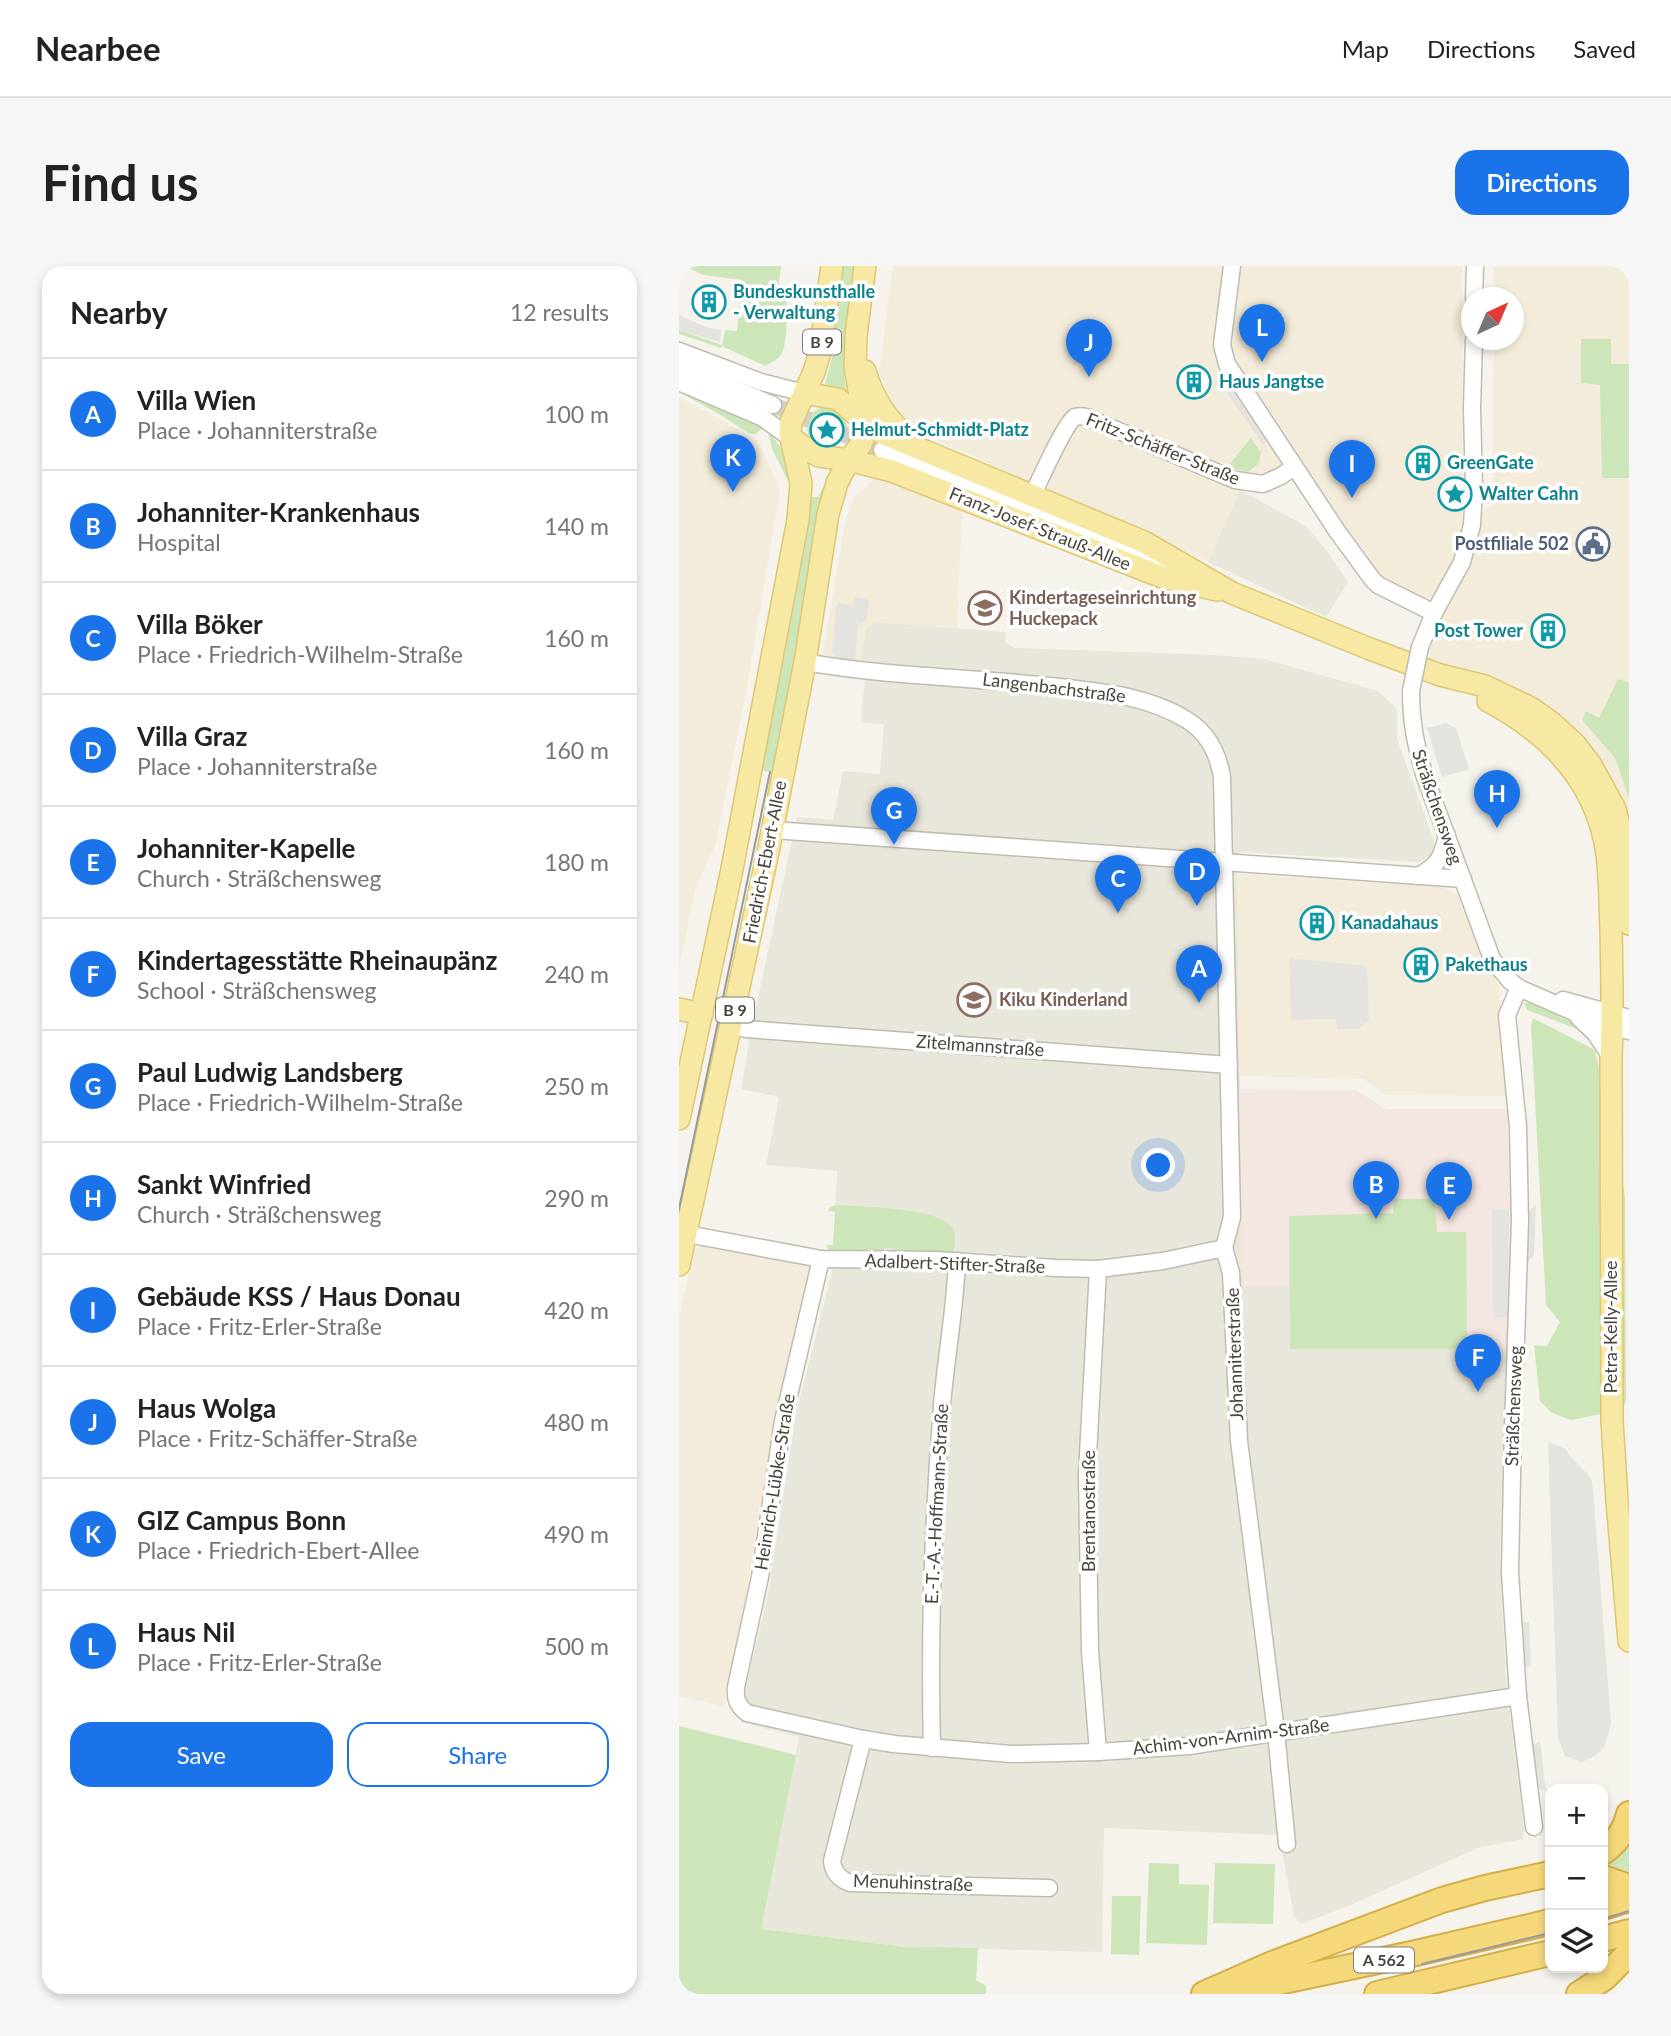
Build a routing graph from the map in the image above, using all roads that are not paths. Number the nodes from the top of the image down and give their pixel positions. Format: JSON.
{"nodes":[{"id":1,"x":832,"y":266,"type":"edge"},
{"id":2,"x":865,"y":266,"type":"edge"},
{"id":3,"x":1232,"y":266,"type":"edge"},
{"id":4,"x":1475,"y":266,"type":"edge"},
{"id":5,"x":1474,"y":287,"type":"edge"},
{"id":6,"x":856,"y":335,"type":"junction"},
{"id":7,"x":1474,"y":350,"type":"edge"},
{"id":8,"x":679,"y":351,"type":"edge"},
{"id":9,"x":679,"y":366,"type":"edge"},
{"id":10,"x":679,"y":382,"type":"edge"},
{"id":11,"x":804,"y":393,"type":"junction"},
{"id":12,"x":773,"y":405,"type":"tunnel mouth"},
{"id":13,"x":865,"y":422,"type":"junction"},
{"id":14,"x":792,"y":439,"type":"junction"},
{"id":15,"x":922,"y":449,"type":"junction"},
{"id":16,"x":882,"y":450,"type":"tunnel mouth"},
{"id":17,"x":849,"y":460,"type":"junction"},
{"id":18,"x":1294,"y":467,"type":"junction"},
{"id":19,"x":1032,"y":496,"type":"junction"},
{"id":20,"x":1232,"y":593,"type":"junction"},
{"id":21,"x":1434,"y":612,"type":"junction"},
{"id":22,"x":805,"y":662,"type":"junction"},
{"id":23,"x":1440,"y":674,"type":"junction"},
{"id":24,"x":773,"y":830,"type":"junction"},
{"id":25,"x":1447,"y":835,"type":"junction"},
{"id":26,"x":1224,"y":862,"type":"junction"},
{"id":27,"x":1418,"y":876,"type":"junction"},
{"id":28,"x":1463,"y":879,"type":"junction"},
{"id":29,"x":1629,"y":924,"type":"edge"},
{"id":30,"x":1612,"y":972,"type":"junction"},
{"id":31,"x":1519,"y":988,"type":"junction"},
{"id":32,"x":1576,"y":1007,"type":"junction"},
{"id":33,"x":679,"y":1009,"type":"edge"},
{"id":34,"x":702,"y":1014,"type":"junction"},
{"id":35,"x":1621,"y":1022,"type":"edge"},
{"id":36,"x":732,"y":1026,"type":"junction"},
{"id":37,"x":1611,"y":1057,"type":"junction"},
{"id":38,"x":1229,"y":1065,"type":"junction"},
{"id":39,"x":679,"y":1119,"type":"edge"},
{"id":40,"x":687,"y":1234,"type":"junction"},
{"id":41,"x":1224,"y":1248,"type":"junction"},
{"id":42,"x":821,"y":1259,"type":"junction"},
{"id":43,"x":957,"y":1261,"type":"junction"},
{"id":44,"x":679,"y":1265,"type":"edge"},
{"id":45,"x":1098,"y":1269,"type":"junction"},
{"id":46,"x":1629,"y":1642,"type":"edge"},
{"id":47,"x":1518,"y":1696,"type":"junction"},
{"id":48,"x":738,"y":1706,"type":"joint"},
{"id":49,"x":1276,"y":1732,"type":"junction"},
{"id":50,"x":863,"y":1739,"type":"junction"},
{"id":51,"x":932,"y":1748,"type":"junction"},
{"id":52,"x":1098,"y":1752,"type":"junction"},
{"id":53,"x":1629,"y":1814,"type":"edge"},
{"id":54,"x":1534,"y":1827,"type":"dead end"},
{"id":55,"x":1287,"y":1844,"type":"dead end"},
{"id":56,"x":1608,"y":1849,"type":"edge"},
{"id":57,"x":1545,"y":1875,"type":"edge"},
{"id":58,"x":1608,"y":1880,"type":"edge"},
{"id":59,"x":1629,"y":1887,"type":"edge"},
{"id":60,"x":1049,"y":1888,"type":"dead end"},
{"id":61,"x":1629,"y":1899,"type":"edge"},
{"id":62,"x":1608,"y":1905,"type":"edge"},
{"id":63,"x":1545,"y":1924,"type":"edge"},
{"id":64,"x":1629,"y":1932,"type":"edge"},
{"id":65,"x":1608,"y":1938,"type":"edge"},
{"id":66,"x":1629,"y":1953,"type":"edge"},
{"id":67,"x":1545,"y":1955,"type":"edge"},
{"id":68,"x":1204,"y":1994,"type":"edge"},
{"id":69,"x":1221,"y":1994,"type":"edge"},
{"id":70,"x":1377,"y":1994,"type":"edge"},
{"id":71,"x":1579,"y":1994,"type":"edge"}],
"edges":[{"from":1,"to":11,"type":"main road","number":"B 9"},
{"from":2,"to":6,"type":"main road","number":"B 9"},
{"from":3,"to":18,"type":"street"},
{"from":4,"to":5,"type":"street"},
{"from":6,"to":13,"type":"main road","number":"B 9"},
{"from":6,"to":15,"type":"main road"},
{"from":7,"to":21,"type":"street","name":"Sträßchensweg"},
{"from":8,"to":11,"type":"street"},
{"from":9,"to":12,"type":"street"},
{"from":10,"to":14,"type":"street"},
{"from":11,"to":13,"type":"main road"},
{"from":11,"to":14,"type":"main road","number":"B 9"},
{"from":13,"to":15,"type":"main road","name":"Franz-Josef-Strauß-Allee"},
{"from":13,"to":17,"type":"main road","number":"B 9"},
{"from":14,"to":17,"type":"main road"},
{"from":14,"to":34,"type":"main road","name":"Friedrich-Ebert-Allee","number":"B 9"},
{"from":15,"to":19,"type":"main road","name":"Franz-Josef-Strauß-Allee"},
{"from":16,"to":20,"type":"street","name":"Franz-Josef-Strauß-Allee"},
{"from":17,"to":20,"type":"main road","name":"Franz-Josef-Strauß-Allee"},
{"from":17,"to":22,"type":"main road","name":"Friedrich-Ebert-Allee","number":"B 9"},
{"from":18,"to":19,"type":"street","name":"Fritz-Schäffer-Straße"},
{"from":18,"to":21,"type":"street"},
{"from":19,"to":20,"type":"main road","name":"Franz-Josef-Strauß-Allee"},
{"from":20,"to":23,"type":"main road","name":"Franz-Josef-Strauß-Allee"},
{"from":21,"to":25,"type":"street","name":"Sträßchensweg","bridge":true},
{"from":22,"to":24,"type":"main road","name":"Friedrich-Ebert-Allee","number":"B 9"},
{"from":22,"to":26,"type":"street","name":"Langenbachstraße"},
{"from":23,"to":29,"type":"main road","name":"Franz-Josef-Strauß-Allee"},
{"from":23,"to":30,"type":"main road","name":"Franz-Josef-Strauß-Allee"},
{"from":24,"to":26,"type":"street"},
{"from":24,"to":36,"type":"main road","name":"Friedrich-Ebert-Allee","number":"B 9"},
{"from":25,"to":27,"type":"street"},
{"from":25,"to":28,"type":"street","name":"Sträßchensweg"},
{"from":26,"to":27,"type":"street"},
{"from":26,"to":38,"type":"street","name":"Johanniterstraße"},
{"from":27,"to":28,"type":"street"},
{"from":28,"to":31,"type":"street","name":"Sträßchensweg"},
{"from":30,"to":32,"type":"street"},
{"from":30,"to":35,"type":"main road","name":"Franz-Josef-Strauß-Allee"},
{"from":31,"to":32,"type":"street","name":"Sträßchensweg"},
{"from":31,"to":47,"type":"street","name":"Sträßchensweg"},
{"from":32,"to":35,"type":"street","name":"Sträßchensweg"},
{"from":32,"to":37,"type":"street"},
{"from":33,"to":34,"type":"main road"},
{"from":34,"to":39,"type":"main road","name":"Friedrich-Ebert-Allee","number":"B 9"},
{"from":35,"to":37,"type":"main road","name":"Petra-Kelly-Allee"},
{"from":36,"to":38,"type":"street","name":"Zitelmannstraße"},
{"from":36,"to":40,"type":"main road","name":"Friedrich-Ebert-Allee","number":"B 9"},
{"from":37,"to":46,"type":"main road","name":"Petra-Kelly-Allee"},
{"from":38,"to":41,"type":"street","name":"Johanniterstraße"},
{"from":40,"to":42,"type":"street","name":"Adalbert-Stifter-Straße"},
{"from":40,"to":44,"type":"main road","name":"Friedrich-Ebert-Allee","number":"B 9"},
{"from":41,"to":45,"type":"street","name":"Adalbert-Stifter-Straße"},
{"from":41,"to":49,"type":"street","name":"Johanniterstraße"},
{"from":42,"to":43,"type":"street","name":"Adalbert-Stifter-Straße"},
{"from":42,"to":48,"type":"street","name":"Heinrich-Lübke-Straße"},
{"from":43,"to":45,"type":"street","name":"Adalbert-Stifter-Straße"},
{"from":43,"to":51,"type":"street","name":"E.-T.-A.-Hoffmann-Straße"},
{"from":45,"to":52,"type":"street","name":"Brentanostraße"},
{"from":47,"to":49,"type":"street","name":"Achim-von-Arnim-Straße"},
{"from":47,"to":54,"type":"street","name":"Sträßchensweg"},
{"from":48,"to":50,"type":"street","name":"Achim-von-Arnim-Straße"},
{"from":49,"to":52,"type":"street","name":"Achim-von-Arnim-Straße"},
{"from":49,"to":55,"type":"street","name":"Johanniterstraße"},
{"from":50,"to":51,"type":"street","name":"Achim-von-Arnim-Straße"},
{"from":50,"to":60,"type":"street","name":"Menuhinstraße"},
{"from":51,"to":52,"type":"street","name":"Achim-von-Arnim-Straße"},
{"from":53,"to":56,"type":"highway"},
{"from":57,"to":68,"type":"highway"},
{"from":58,"to":59,"type":"highway"},
{"from":61,"to":62,"type":"highway"},
{"from":63,"to":69,"type":"highway","number":"A 562"},
{"from":64,"to":65,"type":"highway"},
{"from":66,"to":71,"type":"highway"},
{"from":67,"to":70,"type":"highway","number":"A 562"}]}
